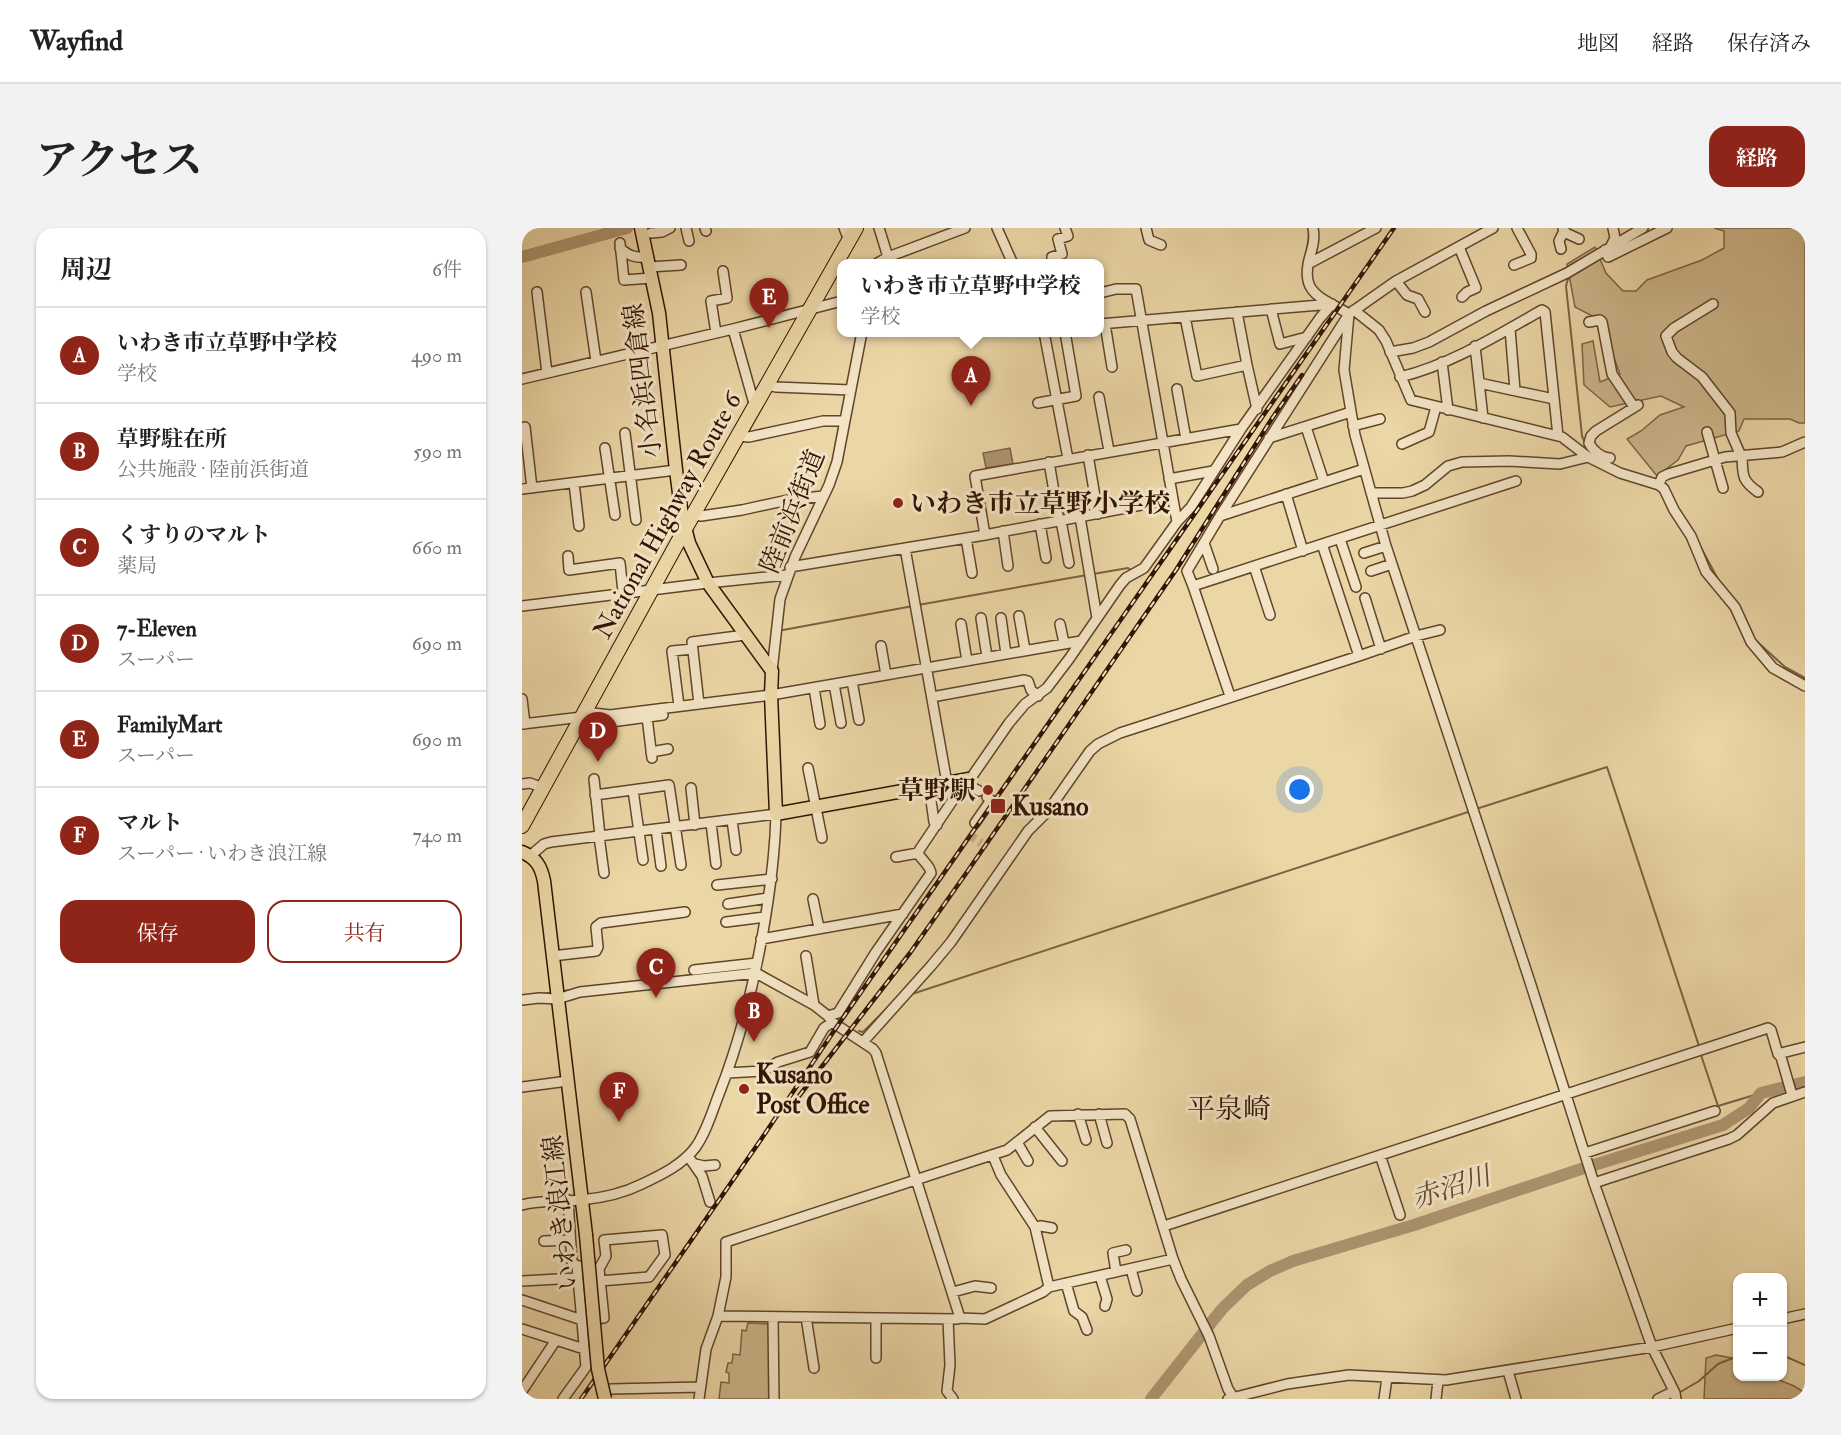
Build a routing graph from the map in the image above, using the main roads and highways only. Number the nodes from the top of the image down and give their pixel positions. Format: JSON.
{"nodes":[{"id":1,"x":648,"y":231,"type":"edge"},
{"id":2,"x":849,"y":232,"type":"edge"},
{"id":3,"x":686,"y":529,"type":"junction"},
{"id":4,"x":967,"y":781,"type":"road end"},
{"id":5,"x":522,"y":826,"type":"edge"},
{"id":6,"x":526,"y":854,"type":"edge"},
{"id":7,"x":608,"y":1394,"type":"edge"}],
"edges":[{"from":1,"to":3,"type":"main road","name":"小名浜四倉線"},
{"from":2,"to":3,"type":"highway","name":"National Highway Route 6"},
{"from":3,"to":4,"type":"main road","name":"小名浜四倉線"},
{"from":3,"to":5,"type":"highway","name":"National Highway Route 6"},
{"from":6,"to":7,"type":"main road","name":"いわき浪江線","bridge":true}]}
